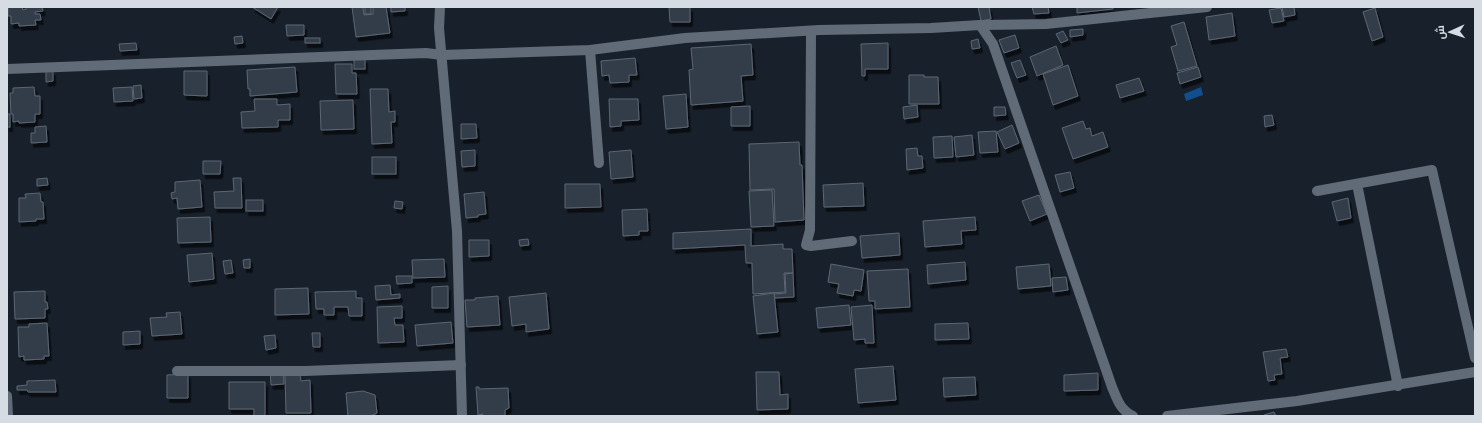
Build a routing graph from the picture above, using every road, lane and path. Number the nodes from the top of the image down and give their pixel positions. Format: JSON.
{"nodes":[{"id":1,"x":440,"y":7,"type":"edge"},
{"id":2,"x":1207,"y":7,"type":"edge"},
{"id":3,"x":980,"y":25,"type":"junction"},
{"id":4,"x":811,"y":31,"type":"junction"},
{"id":5,"x":441,"y":50,"type":"junction"},
{"id":6,"x":590,"y":50,"type":"junction"},
{"id":7,"x":7,"y":69,"type":"edge"},
{"id":8,"x":600,"y":162,"type":"dead end"},
{"id":9,"x":1357,"y":184,"type":"junction"},
{"id":10,"x":1317,"y":191,"type":"dead end"},
{"id":11,"x":852,"y":241,"type":"dead end"},
{"id":12,"x":1475,"y":358,"type":"edge"},
{"id":13,"x":461,"y":365,"type":"junction"},
{"id":14,"x":177,"y":371,"type":"dead end"},
{"id":15,"x":1475,"y":372,"type":"edge"},
{"id":16,"x":1398,"y":386,"type":"junction"},
{"id":17,"x":7,"y":396,"type":"edge"},
{"id":18,"x":1192,"y":415,"type":"edge"},
{"id":19,"x":8,"y":416,"type":"edge"},
{"id":20,"x":462,"y":416,"type":"edge"},
{"id":21,"x":1133,"y":416,"type":"edge"},
{"id":22,"x":1167,"y":416,"type":"edge"}],
"edges":[{"from":1,"to":5,"type":"street"},
{"from":2,"to":3,"type":"street"},
{"from":3,"to":4,"type":"street"},
{"from":3,"to":21,"type":"street"},
{"from":4,"to":6,"type":"street"},
{"from":4,"to":11,"type":"street"},
{"from":5,"to":6,"type":"street"},
{"from":5,"to":7,"type":"street"},
{"from":5,"to":13,"type":"street"},
{"from":6,"to":8,"type":"street"},
{"from":9,"to":10,"type":"street"},
{"from":9,"to":12,"type":"street"},
{"from":9,"to":16,"type":"street"},
{"from":13,"to":14,"type":"street"},
{"from":13,"to":20,"type":"street"},
{"from":15,"to":16,"type":"street"},
{"from":16,"to":18,"type":"street"},
{"from":17,"to":19,"type":"street"},
{"from":18,"to":22,"type":"street"}]}
